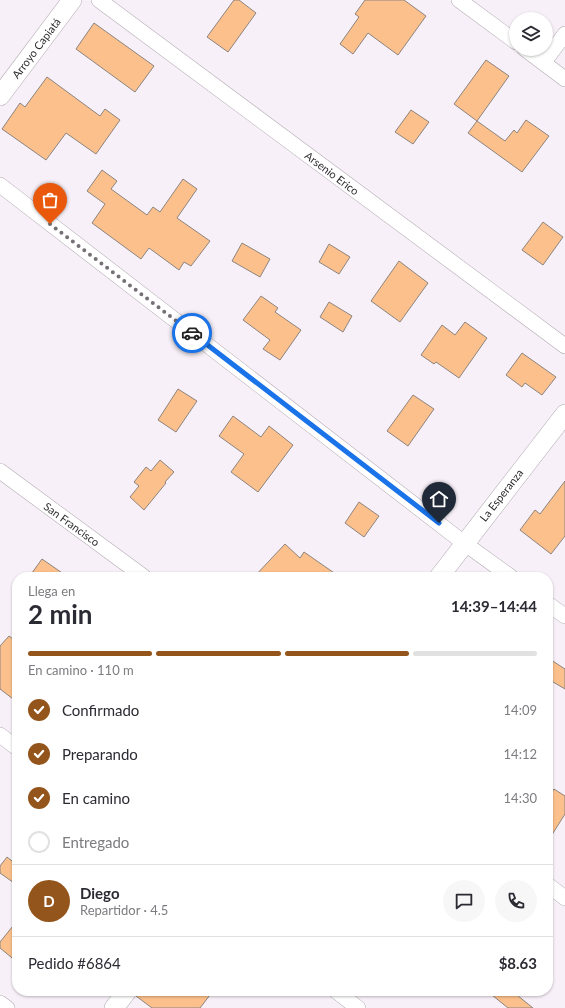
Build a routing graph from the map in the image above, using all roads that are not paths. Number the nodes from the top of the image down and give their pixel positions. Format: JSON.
{"nodes":[{"id":1,"x":72,"y":0,"type":"edge"},
{"id":2,"x":99,"y":0,"type":"edge"},
{"id":3,"x":459,"y":0,"type":"edge"},
{"id":4,"x":565,"y":34,"type":"edge"},
{"id":5,"x":509,"y":37,"type":"edge"},
{"id":6,"x":535,"y":56,"type":"edge"},
{"id":7,"x":544,"y":62,"type":"junction"},
{"id":8,"x":565,"y":79,"type":"edge"},
{"id":9,"x":0,"y":96,"type":"edge"},
{"id":10,"x":0,"y":185,"type":"edge"},
{"id":11,"x":565,"y":346,"type":"edge"},
{"id":12,"x":565,"y":414,"type":"edge"},
{"id":13,"x":0,"y":471,"type":"edge"},
{"id":14,"x":464,"y":543,"type":"junction"},
{"id":15,"x":137,"y":572,"type":"edge"},
{"id":16,"x":443,"y":572,"type":"edge"},
{"id":17,"x":504,"y":572,"type":"edge"},
{"id":18,"x":553,"y":608,"type":"edge"},
{"id":19,"x":565,"y":616,"type":"edge"},
{"id":20,"x":0,"y":735,"type":"edge"},
{"id":21,"x":12,"y":744,"type":"edge"},
{"id":22,"x":553,"y":889,"type":"edge"},
{"id":23,"x":565,"y":898,"type":"edge"},
{"id":24,"x":123,"y":996,"type":"edge"},
{"id":25,"x":342,"y":996,"type":"edge"},
{"id":26,"x":0,"y":1003,"type":"edge"},
{"id":27,"x":7,"y":1008,"type":"edge"},
{"id":28,"x":114,"y":1008,"type":"edge"},
{"id":29,"x":358,"y":1008,"type":"edge"}],
"edges":[{"from":1,"to":9,"type":"street","name":"Arroyo Capiatá"},
{"from":2,"to":11,"type":"street","name":"Arsenio Erico"},
{"from":3,"to":5,"type":"street"},
{"from":4,"to":7,"type":"street"},
{"from":6,"to":7,"type":"street"},
{"from":7,"to":8,"type":"street"},
{"from":10,"to":14,"type":"street"},
{"from":12,"to":14,"type":"street","name":"La Esperanza"},
{"from":13,"to":15,"type":"street","name":"San Francisco"},
{"from":14,"to":16,"type":"street","name":"La Esperanza"},
{"from":14,"to":17,"type":"street"},
{"from":18,"to":19,"type":"street"},
{"from":20,"to":21,"type":"street"},
{"from":22,"to":23,"type":"street"},
{"from":24,"to":28,"type":"street"},
{"from":25,"to":29,"type":"street"},
{"from":26,"to":27,"type":"street"}]}
